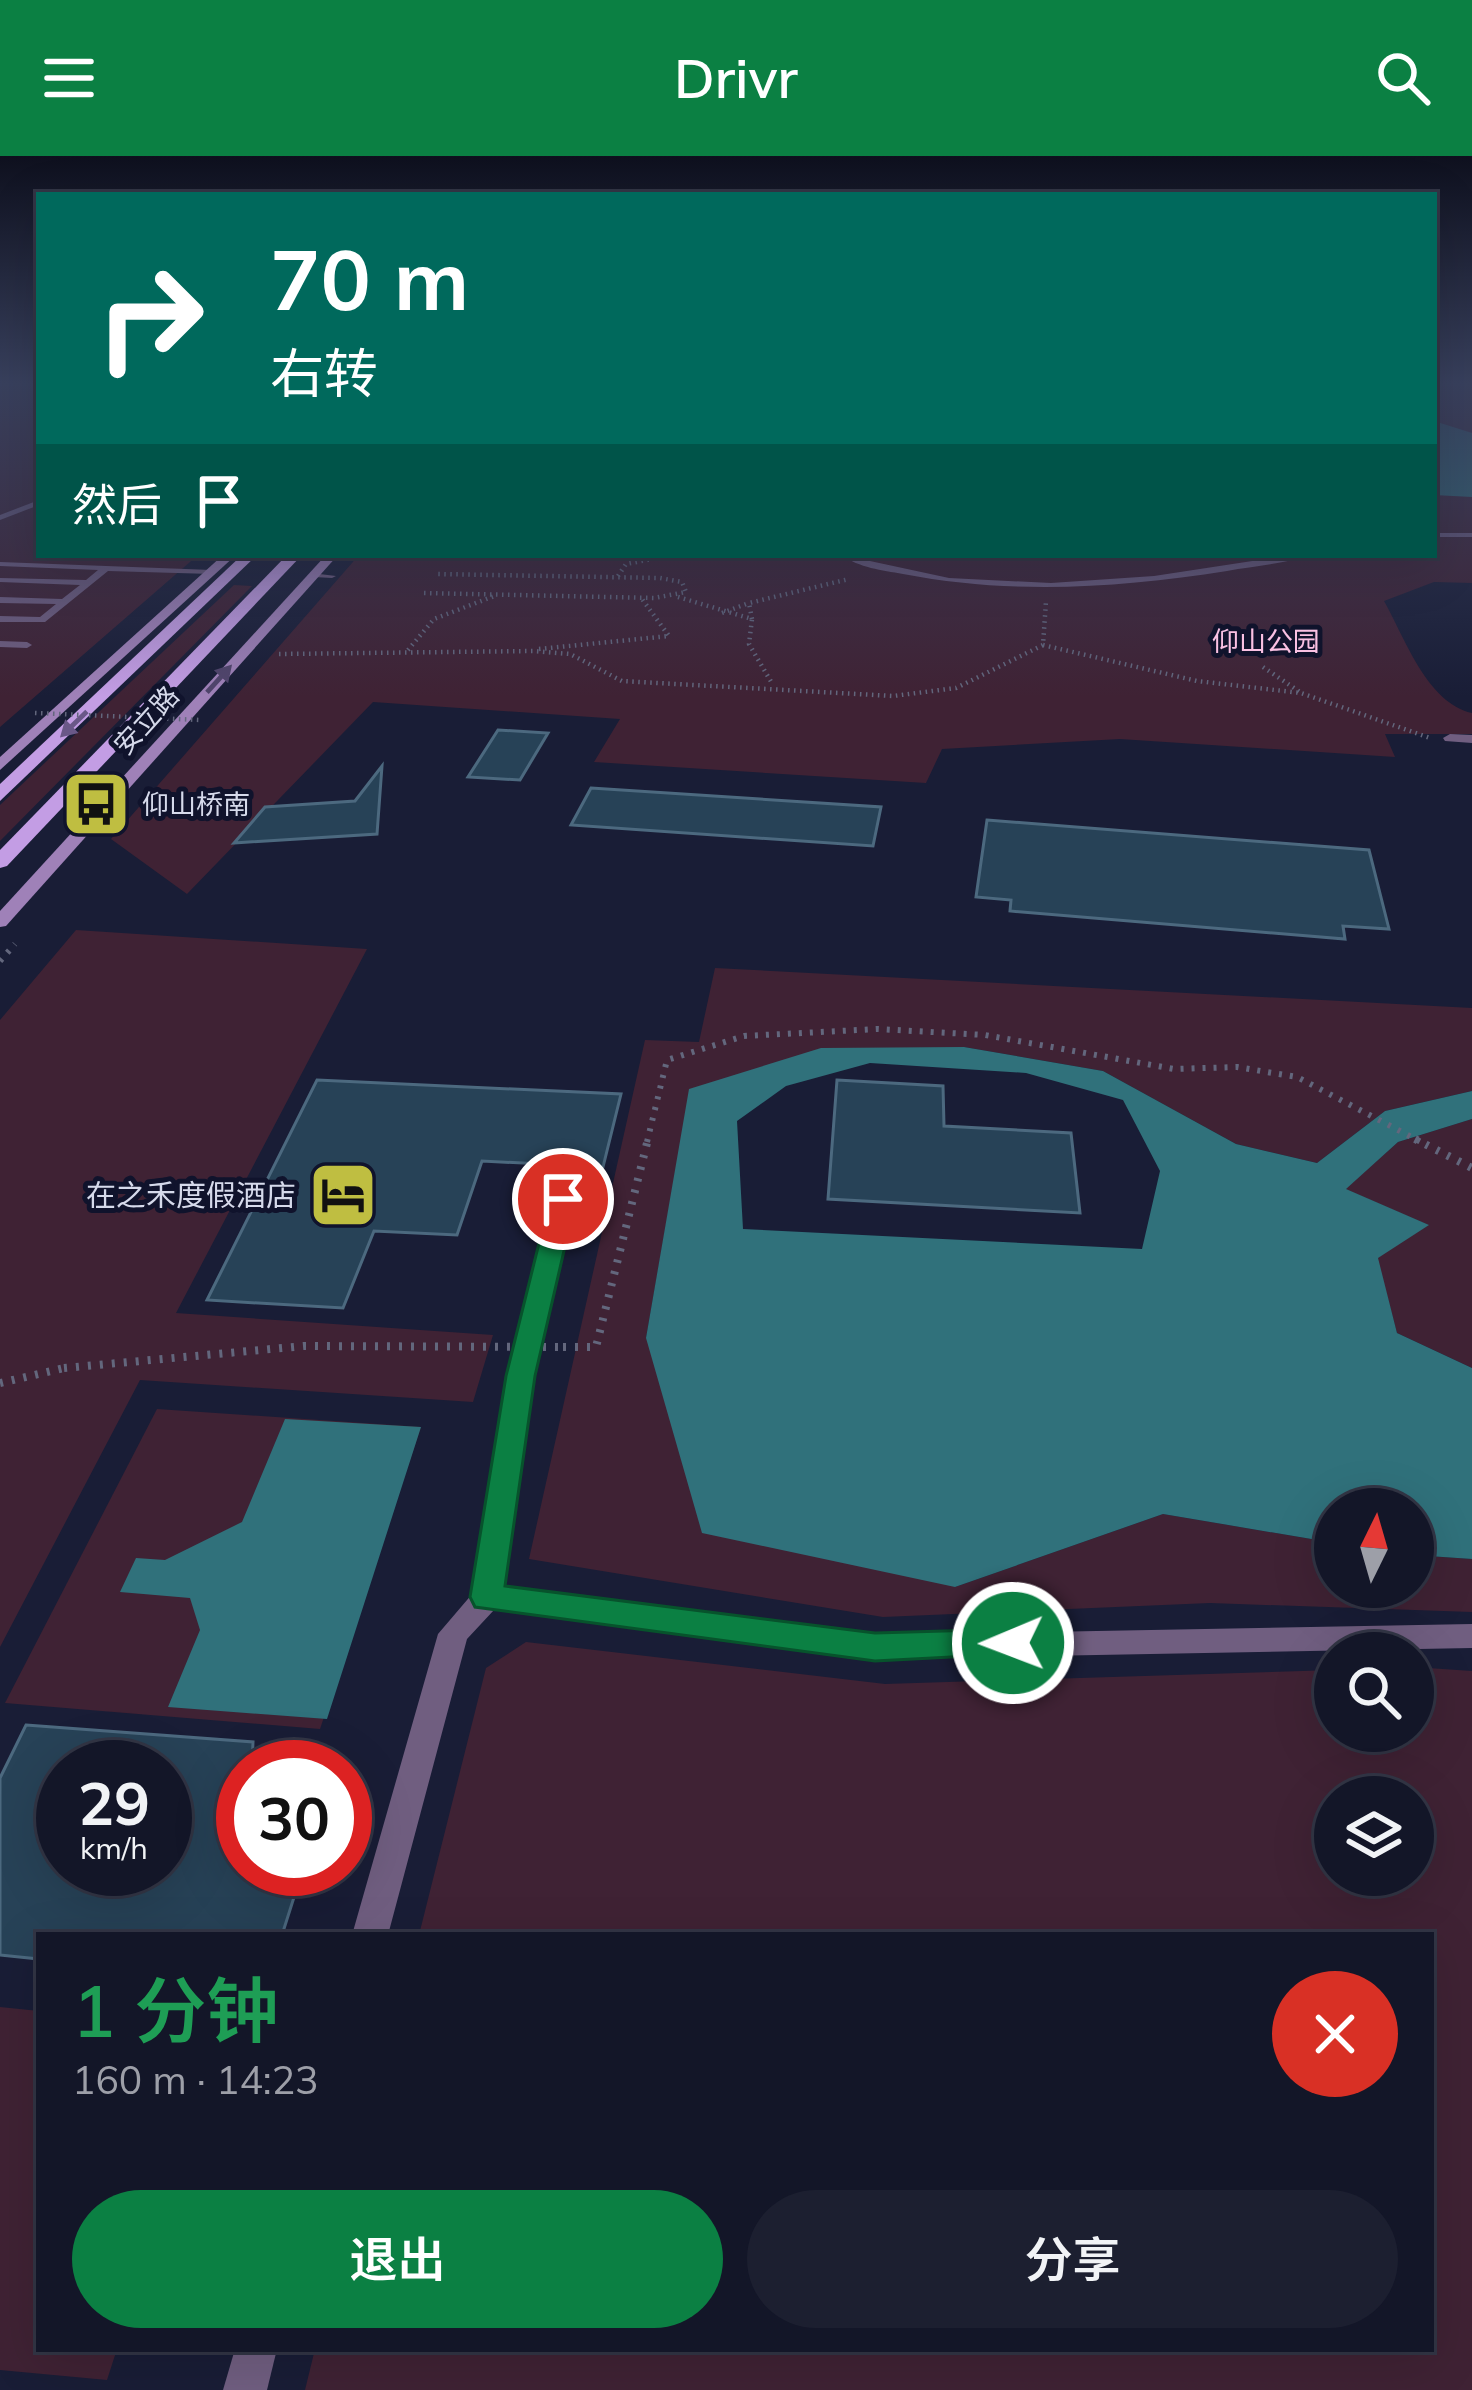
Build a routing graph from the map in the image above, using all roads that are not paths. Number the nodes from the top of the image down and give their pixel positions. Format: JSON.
{"nodes":[{"id":1,"x":36,"y":503,"type":"edge"},
{"id":2,"x":0,"y":518,"type":"edge"},
{"id":3,"x":1437,"y":535,"type":"edge"},
{"id":4,"x":1472,"y":536,"type":"edge"},
{"id":5,"x":227,"y":558,"type":"edge"},
{"id":6,"x":247,"y":558,"type":"edge"},
{"id":7,"x":292,"y":558,"type":"edge"},
{"id":8,"x":329,"y":558,"type":"edge"},
{"id":9,"x":854,"y":558,"type":"edge"},
{"id":10,"x":1289,"y":558,"type":"edge"},
{"id":11,"x":0,"y":564,"type":"edge"},
{"id":12,"x":106,"y":568,"type":"junction"},
{"id":13,"x":212,"y":572,"type":"junction"},
{"id":14,"x":314,"y":575,"type":"junction"},
{"id":15,"x":332,"y":576,"type":"dead end"},
{"id":16,"x":0,"y":580,"type":"edge"},
{"id":17,"x":88,"y":583,"type":"junction"},
{"id":18,"x":0,"y":600,"type":"edge"},
{"id":19,"x":64,"y":602,"type":"junction"},
{"id":20,"x":0,"y":619,"type":"edge"},
{"id":21,"x":0,"y":644,"type":"edge"},
{"id":22,"x":27,"y":645,"type":"dead end"},
{"id":23,"x":1450,"y":738,"type":"road end"},
{"id":24,"x":1472,"y":740,"type":"edge"},
{"id":25,"x":0,"y":765,"type":"edge"},
{"id":26,"x":0,"y":795,"type":"edge"},
{"id":27,"x":0,"y":862,"type":"edge"},
{"id":28,"x":0,"y":922,"type":"edge"},
{"id":29,"x":563,"y":1199,"type":"dead end"},
{"id":30,"x":487,"y":1597,"type":"junction"},
{"id":31,"x":1472,"y":1636,"type":"edge"},
{"id":32,"x":371,"y":1932,"type":"edge"},
{"id":33,"x":255,"y":2352,"type":"edge"},
{"id":34,"x":245,"y":2390,"type":"edge"}],
"edges":[{"from":1,"to":2,"type":"lane"},
{"from":3,"to":4,"type":"lane"},
{"from":5,"to":13,"type":"street","name":"安立路"},
{"from":6,"to":26,"type":"main road","name":"安立路","one_way":true},
{"from":7,"to":27,"type":"main road","name":"安立路"},
{"from":8,"to":14,"type":"street","name":"安立路"},
{"from":9,"to":10,"type":"lane"},
{"from":11,"to":12,"type":"lane"},
{"from":12,"to":13,"type":"lane"},
{"from":12,"to":17,"type":"lane"},
{"from":13,"to":25,"type":"street","name":"安立路"},
{"from":14,"to":15,"type":"lane"},
{"from":28,"to":14,"type":"street","name":"安立路","one_way":true},
{"from":16,"to":17,"type":"lane"},
{"from":17,"to":19,"type":"lane"},
{"from":18,"to":19,"type":"lane"},
{"from":19,"to":20,"type":"lane"},
{"from":21,"to":22,"type":"lane"},
{"from":23,"to":24,"type":"street"},
{"from":29,"to":30,"type":"street"},
{"from":30,"to":31,"type":"street"},
{"from":30,"to":32,"type":"street"},
{"from":33,"to":34,"type":"street"}]}
